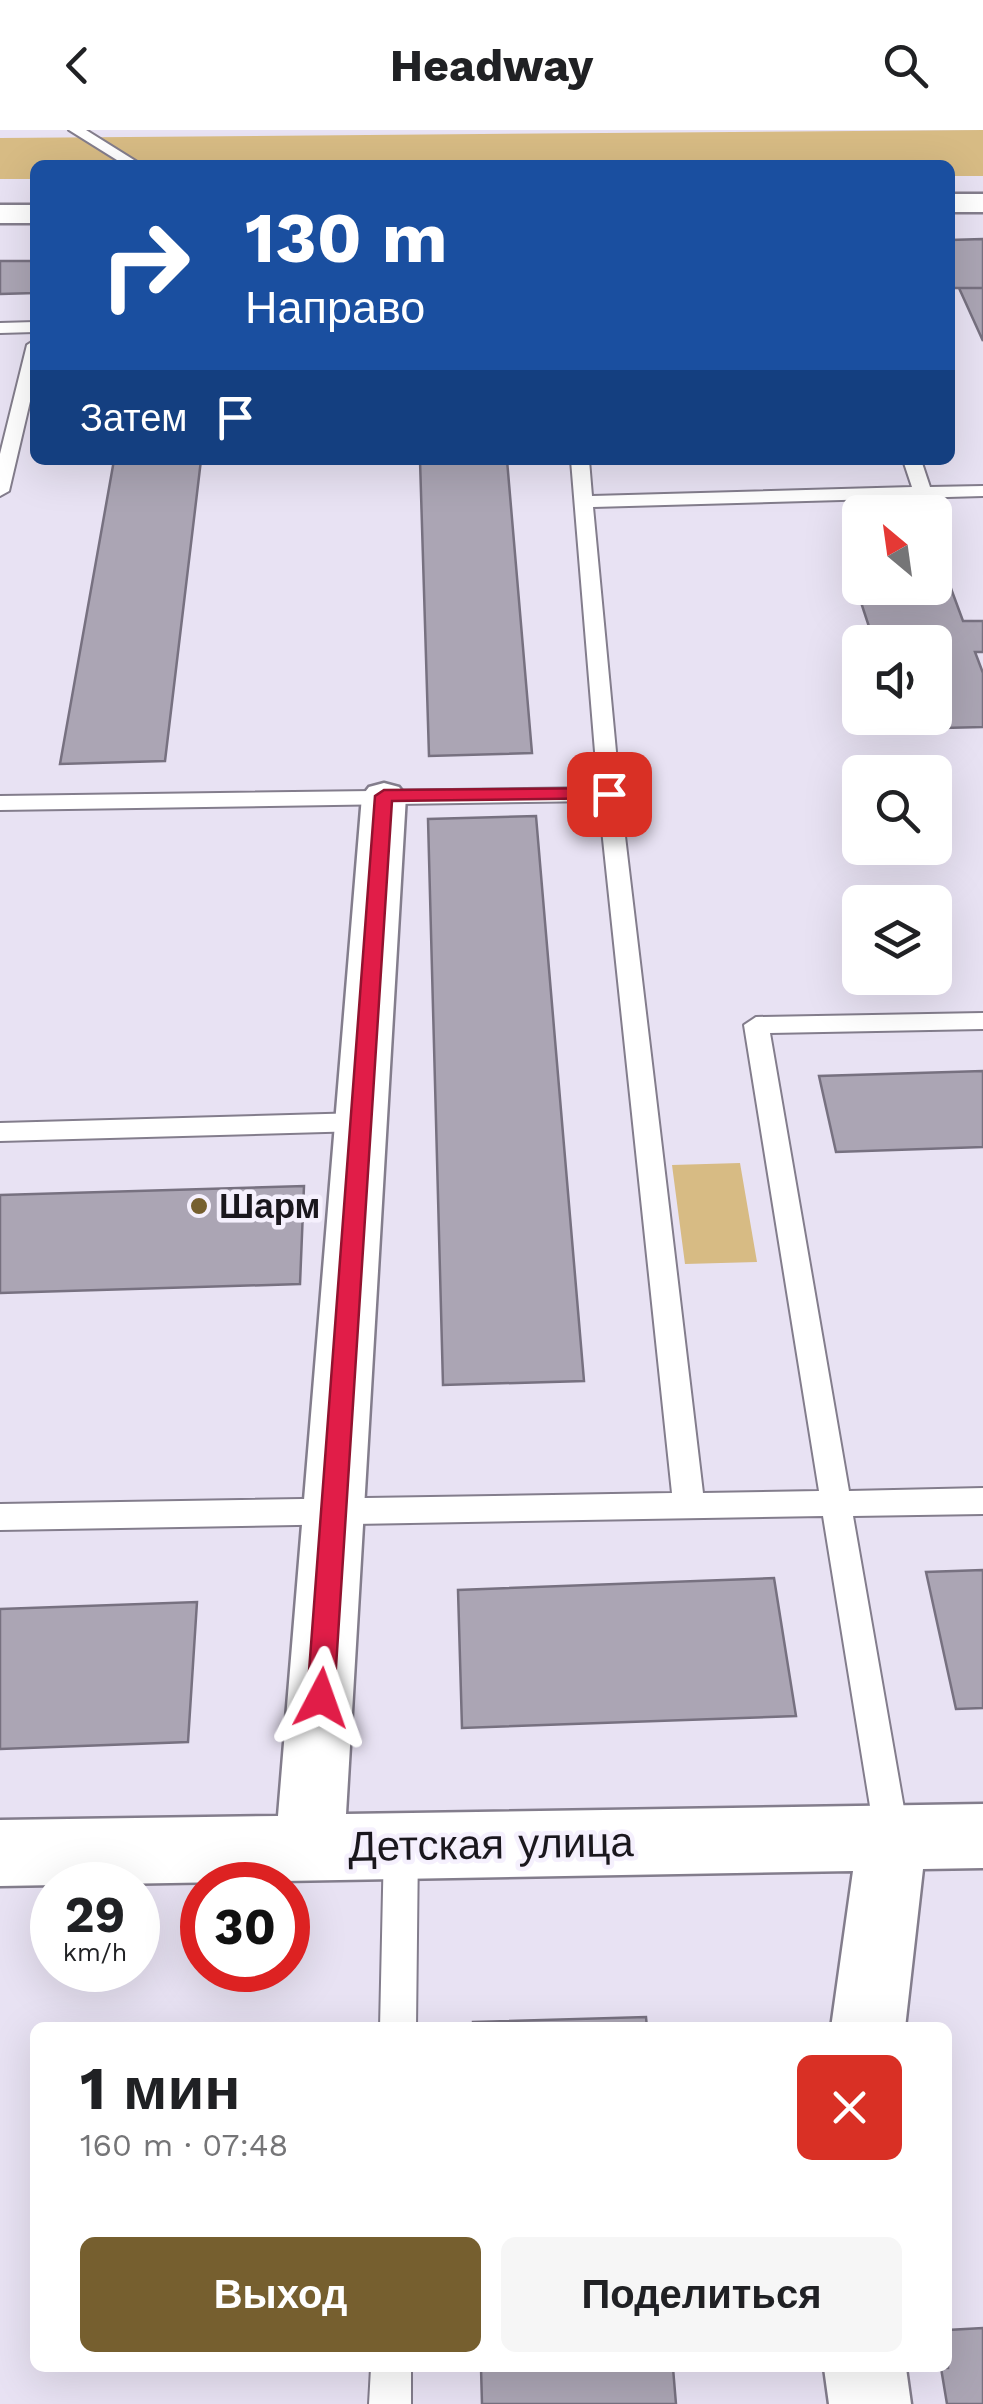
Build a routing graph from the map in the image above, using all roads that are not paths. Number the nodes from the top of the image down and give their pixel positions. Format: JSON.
{"nodes":[{"id":1,"x":76,"y":130,"type":"edge"},
{"id":2,"x":127,"y":160,"type":"edge"},
{"id":3,"x":955,"y":203,"type":"edge"},
{"id":4,"x":983,"y":203,"type":"edge"},
{"id":5,"x":0,"y":214,"type":"edge"},
{"id":6,"x":30,"y":214,"type":"edge"},
{"id":7,"x":30,"y":327,"type":"edge"},
{"id":8,"x":0,"y":328,"type":"edge"},
{"id":9,"x":30,"y":358,"type":"edge"},
{"id":10,"x":10,"y":411,"type":"edge"},
{"id":11,"x":580,"y":465,"type":"edge"},
{"id":12,"x":914,"y":465,"type":"edge"},
{"id":13,"x":0,"y":491,"type":"edge"},
{"id":14,"x":983,"y":491,"type":"edge"},
{"id":15,"x":923,"y":492,"type":"junction"},
{"id":16,"x":584,"y":502,"type":"junction"},
{"id":17,"x":609,"y":794,"type":"junction"},
{"id":18,"x":384,"y":796,"type":"junction"},
{"id":19,"x":0,"y":803,"type":"edge"},
{"id":20,"x":983,"y":1021,"type":"edge"},
{"id":21,"x":361,"y":1122,"type":"junction"},
{"id":22,"x":0,"y":1132,"type":"edge"},
{"id":23,"x":983,"y":1501,"type":"edge"},
{"id":24,"x":836,"y":1504,"type":"junction"},
{"id":25,"x":688,"y":1506,"type":"junction"},
{"id":26,"x":334,"y":1512,"type":"junction"},
{"id":27,"x":0,"y":1517,"type":"edge"},
{"id":28,"x":983,"y":1836,"type":"edge"},
{"id":29,"x":892,"y":1837,"type":"junction"},
{"id":30,"x":402,"y":1846,"type":"junction"},
{"id":31,"x":310,"y":1847,"type":"junction"},
{"id":32,"x":0,"y":1853,"type":"edge"},
{"id":33,"x":398,"y":2022,"type":"edge"},
{"id":34,"x":869,"y":2022,"type":"edge"},
{"id":35,"x":391,"y":2372,"type":"edge"},
{"id":36,"x":866,"y":2372,"type":"edge"},
{"id":37,"x":390,"y":2404,"type":"edge"},
{"id":38,"x":870,"y":2404,"type":"edge"}],
"edges":[{"from":1,"to":2,"type":"lane"},
{"from":3,"to":4,"type":"street"},
{"from":5,"to":6,"type":"street"},
{"from":7,"to":8,"type":"lane"},
{"from":9,"to":10,"type":"lane"},
{"from":10,"to":13,"type":"lane"},
{"from":11,"to":16,"type":"lane"},
{"from":12,"to":15,"type":"lane"},
{"from":14,"to":15,"type":"lane"},
{"from":15,"to":16,"type":"lane"},
{"from":16,"to":17,"type":"lane"},
{"from":17,"to":18,"type":"lane"},
{"from":17,"to":25,"type":"lane"},
{"from":18,"to":19,"type":"lane"},
{"from":18,"to":21,"type":"street"},
{"from":20,"to":24,"type":"lane"},
{"from":21,"to":22,"type":"lane"},
{"from":21,"to":26,"type":"street"},
{"from":23,"to":24,"type":"lane"},
{"from":24,"to":25,"type":"lane"},
{"from":24,"to":29,"type":"lane"},
{"from":25,"to":26,"type":"lane"},
{"from":26,"to":27,"type":"lane"},
{"from":26,"to":31,"type":"street"},
{"from":28,"to":29,"type":"street","name":"Детская улица"},
{"from":29,"to":30,"type":"street","name":"Детская улица"},
{"from":29,"to":34,"type":"street"},
{"from":30,"to":31,"type":"street","name":"Детская улица"},
{"from":30,"to":33,"type":"lane"},
{"from":31,"to":32,"type":"street","name":"Детская улица"},
{"from":35,"to":37,"type":"lane"},
{"from":36,"to":38,"type":"street"}]}
